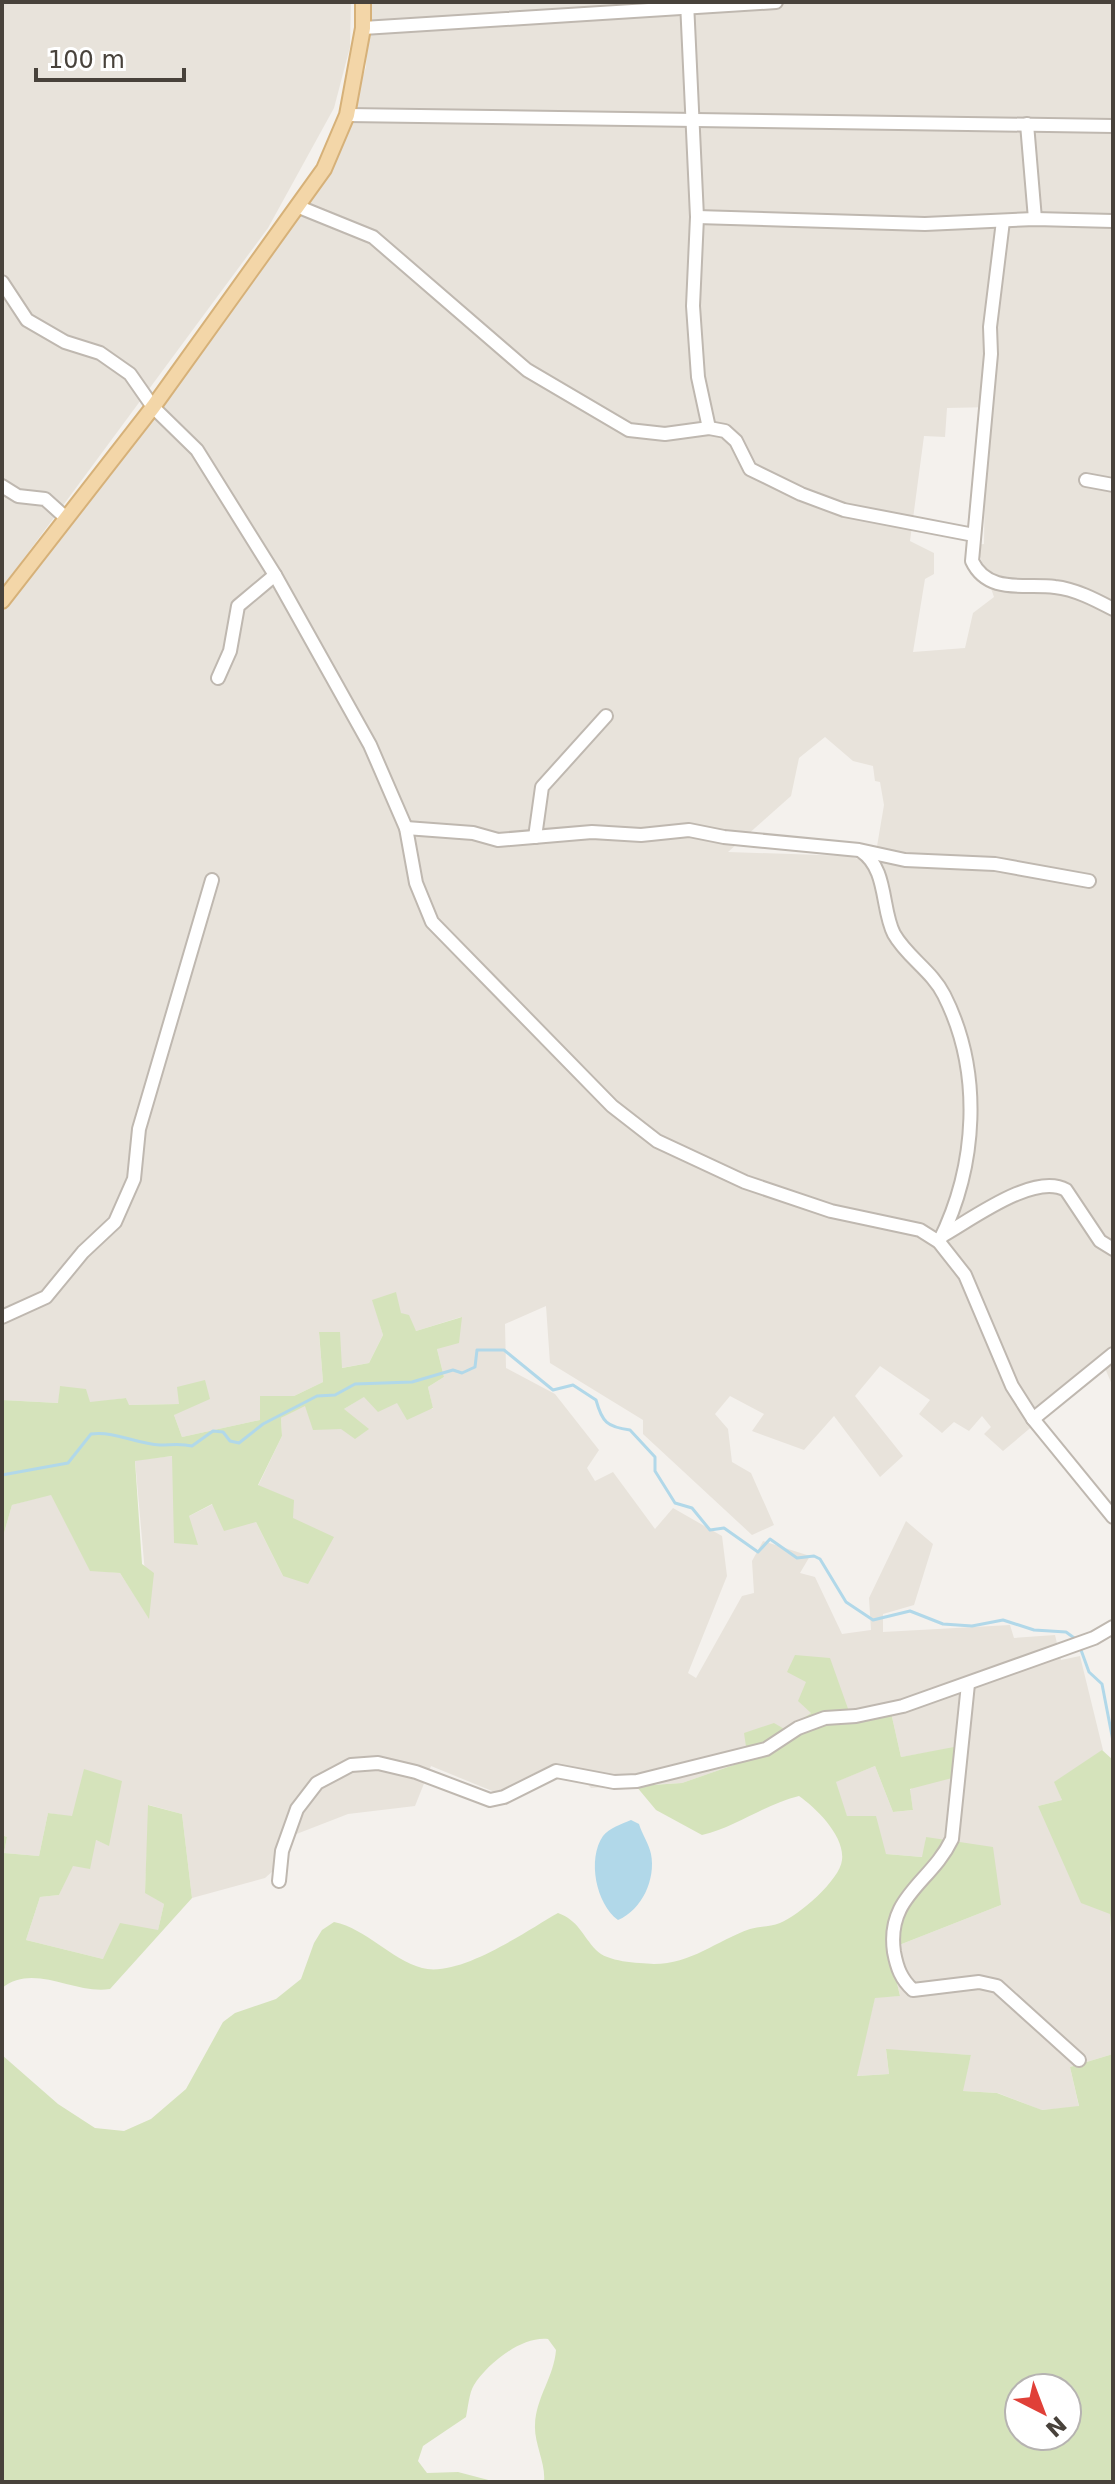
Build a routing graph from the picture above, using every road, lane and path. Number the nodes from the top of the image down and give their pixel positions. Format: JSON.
{"nodes":[{"id":1,"x":363,"y":2,"type":"edge"},
{"id":2,"x":776,"y":2,"type":"edge"},
{"id":3,"x":687,"y":4,"type":"edge"},
{"id":4,"x":363,"y":28,"type":"junction"},
{"id":5,"x":347,"y":115,"type":"junction"},
{"id":6,"x":694,"y":121,"type":"junction"},
{"id":7,"x":1027,"y":124,"type":"junction"},
{"id":8,"x":1113,"y":126,"type":"edge"},
{"id":9,"x":299,"y":207,"type":"junction"},
{"id":10,"x":697,"y":217,"type":"junction"},
{"id":11,"x":1035,"y":219,"type":"junction"},
{"id":12,"x":1003,"y":221,"type":"junction"},
{"id":13,"x":1113,"y":221,"type":"edge"},
{"id":14,"x":2,"y":282,"type":"edge"},
{"id":15,"x":153,"y":407,"type":"junction"},
{"id":16,"x":709,"y":428,"type":"junction"},
{"id":17,"x":1086,"y":480,"type":"dead end"},
{"id":18,"x":1113,"y":485,"type":"edge"},
{"id":19,"x":2,"y":486,"type":"edge"},
{"id":20,"x":65,"y":517,"type":"junction"},
{"id":21,"x":974,"y":535,"type":"junction"},
{"id":22,"x":275,"y":575,"type":"junction"},
{"id":23,"x":2,"y":601,"type":"edge"},
{"id":24,"x":1113,"y":609,"type":"edge"},
{"id":25,"x":218,"y":678,"type":"dead end"},
{"id":26,"x":606,"y":716,"type":"dead end"},
{"id":27,"x":406,"y":828,"type":"junction"},
{"id":28,"x":535,"y":837,"type":"junction"},
{"id":29,"x":859,"y":850,"type":"junction"},
{"id":30,"x":212,"y":880,"type":"dead end"},
{"id":31,"x":1089,"y":881,"type":"dead end"},
{"id":32,"x":941,"y":1239,"type":"junction"},
{"id":33,"x":1113,"y":1249,"type":"edge"},
{"id":34,"x":2,"y":1317,"type":"edge"},
{"id":35,"x":1113,"y":1354,"type":"edge"},
{"id":36,"x":1033,"y":1419,"type":"junction"},
{"id":37,"x":1113,"y":1517,"type":"edge"},
{"id":38,"x":1113,"y":1627,"type":"edge"},
{"id":39,"x":968,"y":1684,"type":"junction"},
{"id":40,"x":279,"y":1881,"type":"dead end"},
{"id":41,"x":1079,"y":2060,"type":"dead end"}],
"edges":[{"from":1,"to":4,"type":"main road"},
{"from":2,"to":3,"type":"street"},
{"from":3,"to":4,"type":"street"},
{"from":3,"to":6,"type":"street"},
{"from":4,"to":5,"type":"main road"},
{"from":5,"to":6,"type":"street"},
{"from":5,"to":9,"type":"main road"},
{"from":6,"to":7,"type":"street"},
{"from":6,"to":10,"type":"street"},
{"from":7,"to":8,"type":"street"},
{"from":7,"to":11,"type":"street"},
{"from":9,"to":15,"type":"main road"},
{"from":9,"to":16,"type":"street"},
{"from":10,"to":12,"type":"street"},
{"from":10,"to":16,"type":"street"},
{"from":11,"to":12,"type":"street"},
{"from":11,"to":13,"type":"street"},
{"from":12,"to":21,"type":"street"},
{"from":14,"to":15,"type":"street"},
{"from":15,"to":20,"type":"main road"},
{"from":15,"to":22,"type":"street"},
{"from":16,"to":21,"type":"street"},
{"from":17,"to":18,"type":"street"},
{"from":19,"to":20,"type":"street"},
{"from":20,"to":23,"type":"main road"},
{"from":21,"to":24,"type":"street"},
{"from":22,"to":25,"type":"street"},
{"from":22,"to":27,"type":"street"},
{"from":26,"to":28,"type":"street"},
{"from":27,"to":28,"type":"street"},
{"from":27,"to":32,"type":"street"},
{"from":28,"to":29,"type":"street"},
{"from":29,"to":31,"type":"street"},
{"from":29,"to":32,"type":"street"},
{"from":30,"to":34,"type":"street"},
{"from":32,"to":33,"type":"street"},
{"from":32,"to":36,"type":"street"},
{"from":35,"to":36,"type":"street"},
{"from":36,"to":37,"type":"street"},
{"from":38,"to":39,"type":"street"},
{"from":39,"to":40,"type":"street"},
{"from":39,"to":41,"type":"street"}]}
